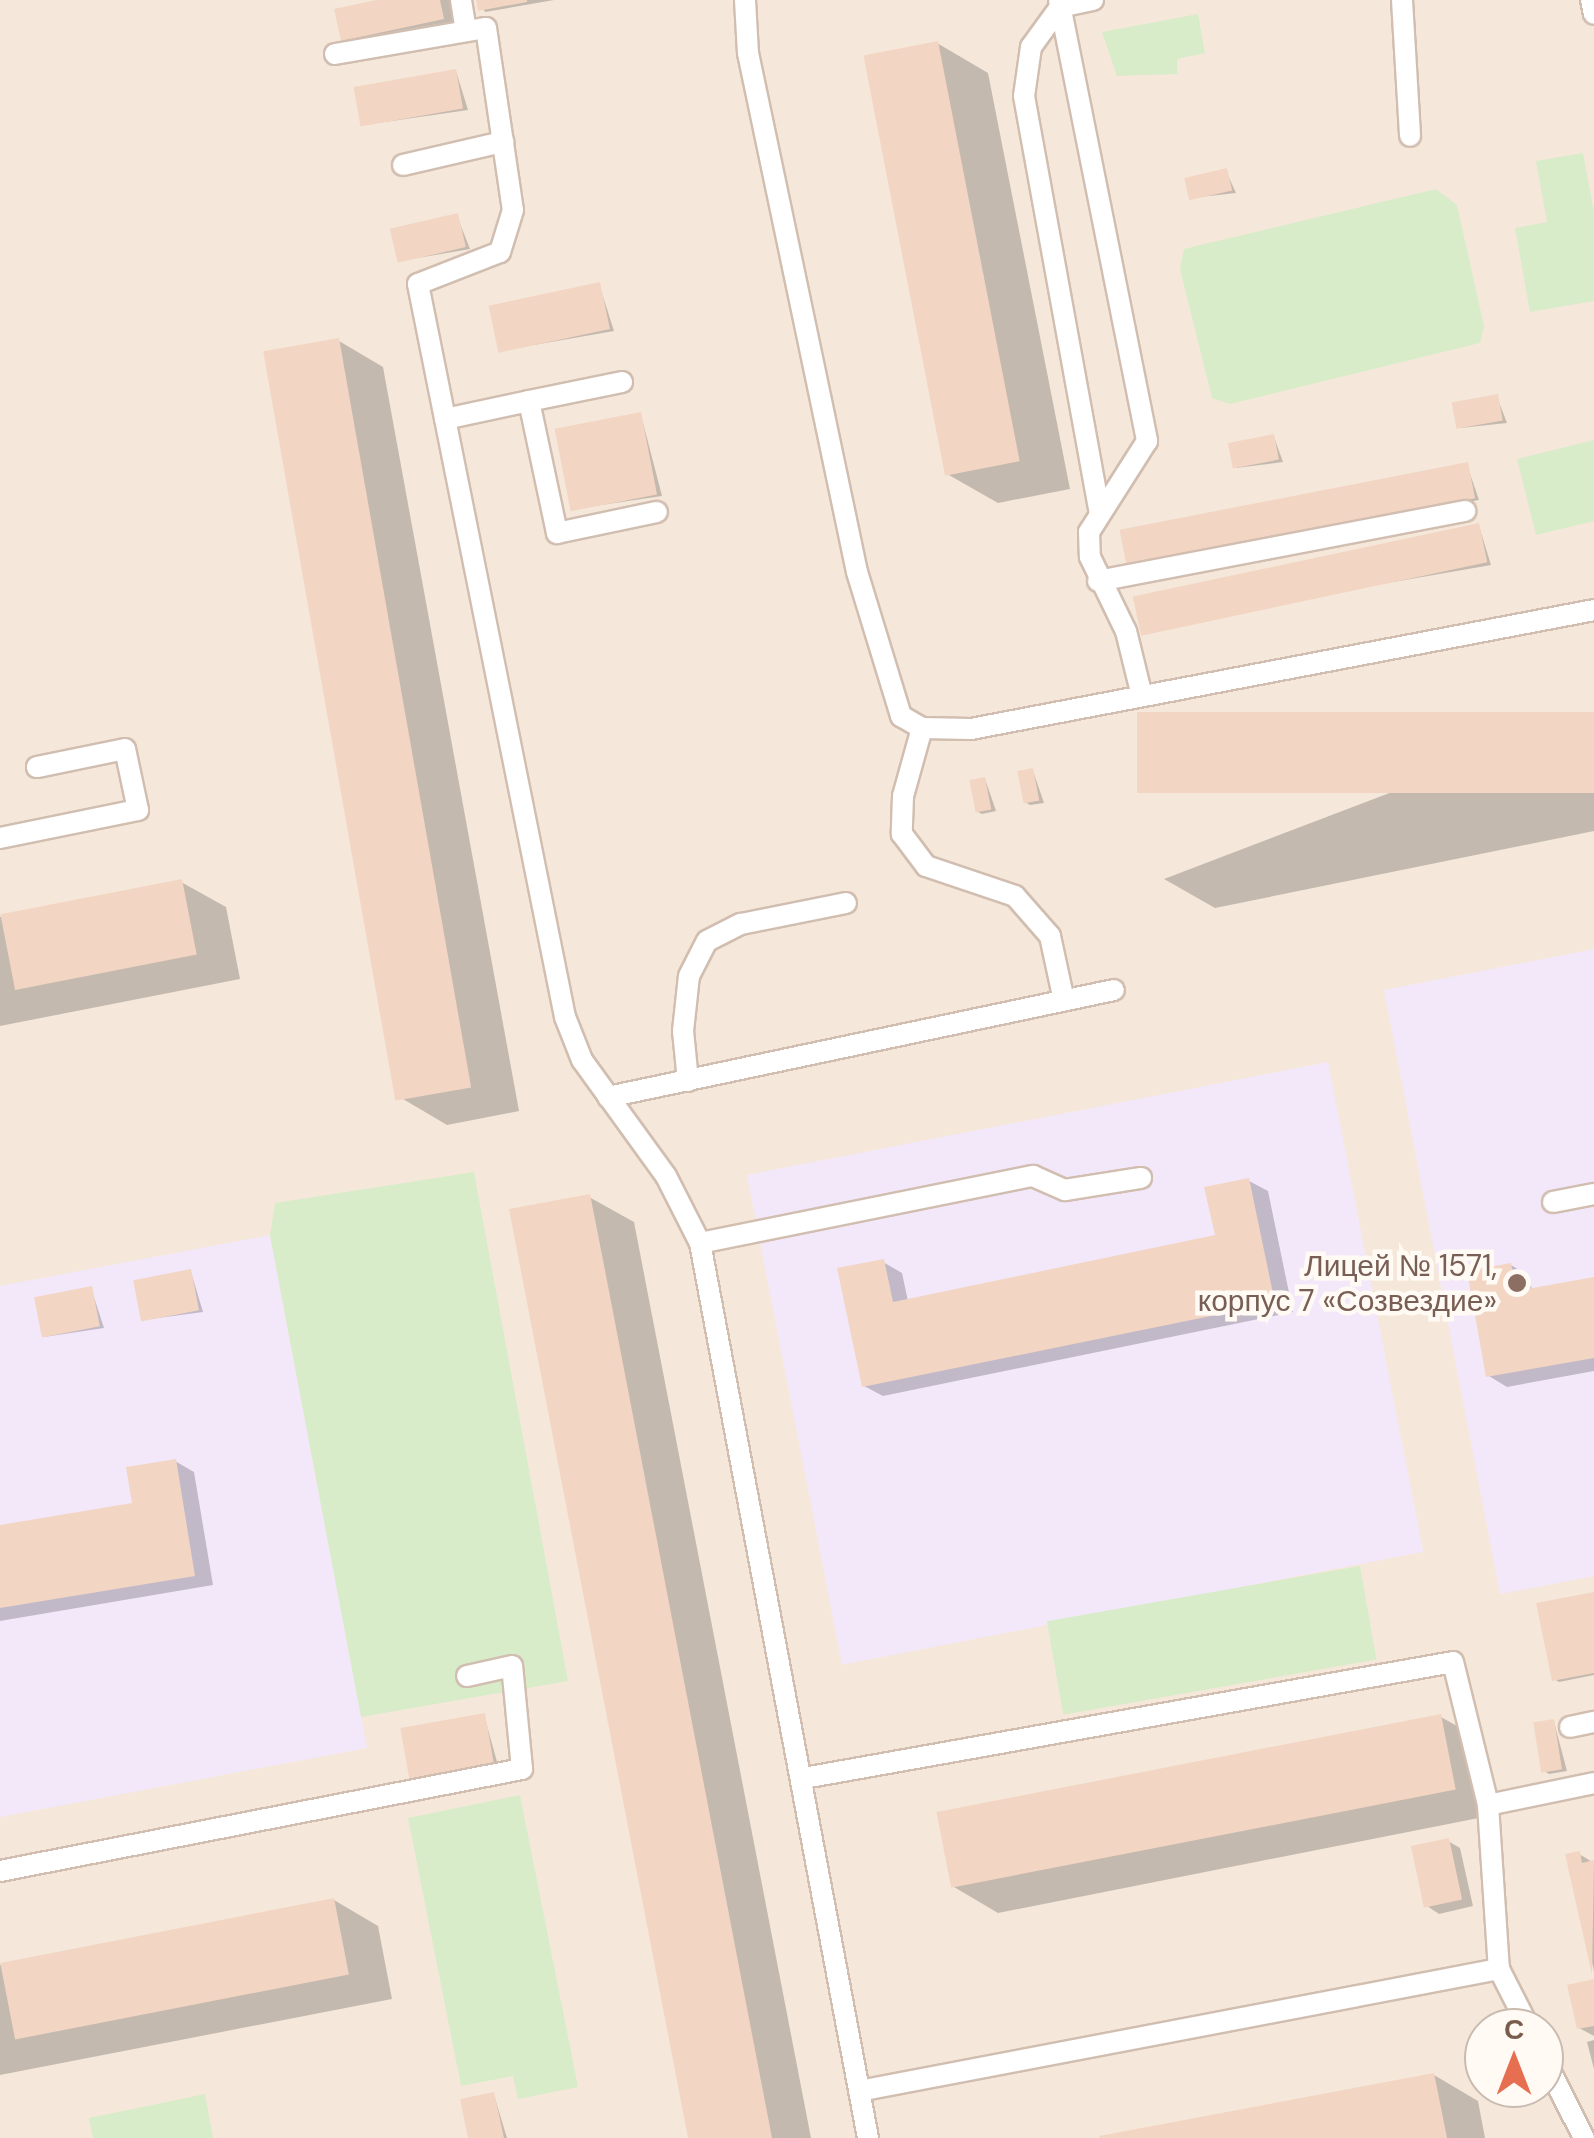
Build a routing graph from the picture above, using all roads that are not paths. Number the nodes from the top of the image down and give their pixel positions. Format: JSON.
{"nodes":[{"id":1,"x":460,"y":0,"type":"edge"},
{"id":2,"x":745,"y":0,"type":"edge"},
{"id":3,"x":1092,"y":0,"type":"edge"},
{"id":4,"x":1402,"y":0,"type":"edge"},
{"id":5,"x":1591,"y":0,"type":"edge"},
{"id":6,"x":1060,"y":3,"type":"edge"},
{"id":7,"x":1594,"y":14,"type":"edge"},
{"id":8,"x":466,"y":31,"type":"junction"},
{"id":9,"x":334,"y":54,"type":"dead end"},
{"id":10,"x":1410,"y":136,"type":"dead end"},
{"id":11,"x":503,"y":142,"type":"junction"},
{"id":12,"x":403,"y":166,"type":"dead end"},
{"id":13,"x":622,"y":382,"type":"dead end"},
{"id":14,"x":529,"y":402,"type":"junction"},
{"id":15,"x":445,"y":419,"type":"junction"},
{"id":16,"x":1465,"y":511,"type":"dead end"},
{"id":17,"x":657,"y":512,"type":"dead end"},
{"id":18,"x":1100,"y":513,"type":"junction"},
{"id":19,"x":1098,"y":581,"type":"junction"},
{"id":20,"x":1594,"y":610,"type":"edge"},
{"id":21,"x":1142,"y":696,"type":"junction"},
{"id":22,"x":922,"y":728,"type":"junction"},
{"id":23,"x":37,"y":767,"type":"dead end"},
{"id":24,"x":0,"y":838,"type":"edge"},
{"id":25,"x":846,"y":903,"type":"dead end"},
{"id":26,"x":1114,"y":990,"type":"dead end"},
{"id":27,"x":1064,"y":1001,"type":"junction"},
{"id":28,"x":688,"y":1080,"type":"junction"},
{"id":29,"x":608,"y":1097,"type":"junction"},
{"id":30,"x":1140,"y":1178,"type":"dead end"},
{"id":31,"x":1594,"y":1194,"type":"edge"},
{"id":32,"x":1553,"y":1202,"type":"dead end"},
{"id":33,"x":700,"y":1243,"type":"junction"},
{"id":34,"x":467,"y":1676,"type":"dead end"},
{"id":35,"x":1594,"y":1722,"type":"edge"},
{"id":36,"x":1570,"y":1727,"type":"dead end"},
{"id":37,"x":804,"y":1778,"type":"junction"},
{"id":38,"x":1594,"y":1783,"type":"edge"},
{"id":39,"x":1488,"y":1805,"type":"junction"},
{"id":40,"x":0,"y":1871,"type":"edge"},
{"id":41,"x":1499,"y":1969,"type":"junction"},
{"id":42,"x":1518,"y":2008,"type":"edge"},
{"id":43,"x":859,"y":2091,"type":"junction"},
{"id":44,"x":1564,"y":2098,"type":"edge"},
{"id":45,"x":868,"y":2138,"type":"edge"},
{"id":46,"x":1584,"y":2138,"type":"edge"}],
"edges":[{"from":1,"to":8,"type":"lane"},
{"from":2,"to":22,"type":"lane"},
{"from":3,"to":6,"type":"lane"},
{"from":4,"to":10,"type":"lane"},
{"from":5,"to":7,"type":"lane"},
{"from":6,"to":18,"type":"lane"},
{"from":6,"to":18,"type":"lane"},
{"from":8,"to":9,"type":"lane"},
{"from":8,"to":11,"type":"lane"},
{"from":11,"to":12,"type":"lane"},
{"from":11,"to":15,"type":"lane"},
{"from":13,"to":14,"type":"lane"},
{"from":14,"to":15,"type":"lane"},
{"from":14,"to":17,"type":"lane"},
{"from":15,"to":29,"type":"lane"},
{"from":16,"to":19,"type":"lane"},
{"from":18,"to":19,"type":"lane"},
{"from":19,"to":21,"type":"lane"},
{"from":20,"to":21,"type":"lane"},
{"from":21,"to":22,"type":"lane"},
{"from":22,"to":27,"type":"lane"},
{"from":23,"to":24,"type":"lane"},
{"from":25,"to":28,"type":"lane"},
{"from":26,"to":27,"type":"lane"},
{"from":27,"to":28,"type":"lane"},
{"from":28,"to":29,"type":"lane"},
{"from":29,"to":33,"type":"lane"},
{"from":30,"to":33,"type":"lane"},
{"from":31,"to":32,"type":"lane"},
{"from":33,"to":37,"type":"lane"},
{"from":34,"to":40,"type":"lane"},
{"from":35,"to":36,"type":"lane"},
{"from":37,"to":39,"type":"lane"},
{"from":37,"to":43,"type":"lane"},
{"from":38,"to":39,"type":"lane"},
{"from":39,"to":41,"type":"lane"},
{"from":41,"to":42,"type":"lane"},
{"from":41,"to":43,"type":"lane"},
{"from":43,"to":45,"type":"lane"},
{"from":44,"to":46,"type":"lane"}]}
